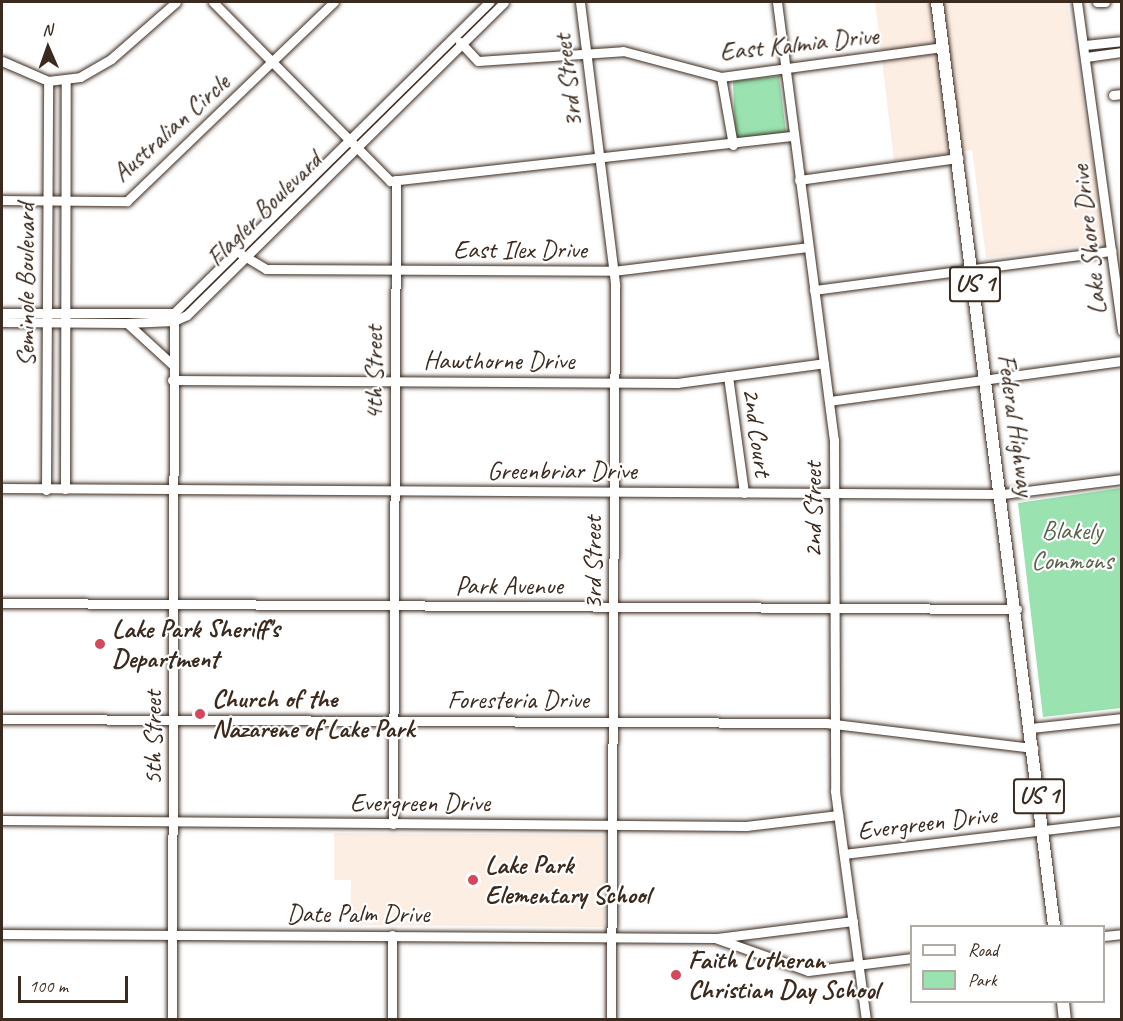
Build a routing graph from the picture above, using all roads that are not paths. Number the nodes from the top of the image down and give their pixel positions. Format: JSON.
{"nodes":[{"id":1,"x":176,"y":2,"type":"edge"},
{"id":2,"x":213,"y":2,"type":"edge"},
{"id":3,"x":334,"y":2,"type":"edge"},
{"id":4,"x":489,"y":2,"type":"edge"},
{"id":5,"x":504,"y":2,"type":"edge"},
{"id":6,"x":580,"y":2,"type":"edge"},
{"id":7,"x":777,"y":2,"type":"edge"},
{"id":8,"x":937,"y":2,"type":"edge"},
{"id":9,"x":1077,"y":2,"type":"edge"},
{"id":10,"x":455,"y":37,"type":"junction"},
{"id":11,"x":1121,"y":41,"type":"edge"},
{"id":12,"x":463,"y":45,"type":"junction"},
{"id":13,"x":1085,"y":45,"type":"junction"},
{"id":14,"x":944,"y":47,"type":"junction"},
{"id":15,"x":587,"y":52,"type":"junction"},
{"id":16,"x":1121,"y":52,"type":"edge"},
{"id":17,"x":1086,"y":57,"type":"junction"},
{"id":18,"x":274,"y":61,"type":"junction"},
{"id":19,"x":2,"y":62,"type":"edge"},
{"id":20,"x":784,"y":69,"type":"junction"},
{"id":21,"x":721,"y":77,"type":"junction"},
{"id":22,"x":48,"y":81,"type":"junction"},
{"id":23,"x":66,"y":81,"type":"junction"},
{"id":24,"x":793,"y":136,"type":"junction"},
{"id":25,"x":352,"y":143,"type":"junction"},
{"id":26,"x":733,"y":145,"type":"junction"},
{"id":27,"x":958,"y":158,"type":"junction"},
{"id":28,"x":598,"y":161,"type":"junction"},
{"id":29,"x":396,"y":180,"type":"junction"},
{"id":30,"x":799,"y":180,"type":"junction"},
{"id":31,"x":2,"y":200,"type":"edge"},
{"id":32,"x":47,"y":200,"type":"junction"},
{"id":33,"x":66,"y":200,"type":"junction"},
{"id":34,"x":808,"y":247,"type":"junction"},
{"id":35,"x":1111,"y":250,"type":"junction"},
{"id":36,"x":237,"y":251,"type":"junction"},
{"id":37,"x":245,"y":258,"type":"junction"},
{"id":38,"x":973,"y":269,"type":"junction"},
{"id":39,"x":396,"y":270,"type":"junction"},
{"id":40,"x":613,"y":271,"type":"junction"},
{"id":41,"x":814,"y":290,"type":"junction"},
{"id":42,"x":2,"y":313,"type":"edge"},
{"id":43,"x":47,"y":317,"type":"junction"},
{"id":44,"x":66,"y":317,"type":"junction"},
{"id":45,"x":174,"y":317,"type":"junction"},
{"id":46,"x":2,"y":322,"type":"edge"},
{"id":47,"x":127,"y":323,"type":"junction"},
{"id":48,"x":1122,"y":331,"type":"edge"},
{"id":49,"x":1122,"y":362,"type":"edge"},
{"id":50,"x":824,"y":363,"type":"junction"},
{"id":51,"x":174,"y":366,"type":"junction"},
{"id":52,"x":728,"y":376,"type":"junction"},
{"id":53,"x":172,"y":380,"type":"junction"},
{"id":54,"x":988,"y":380,"type":"junction"},
{"id":55,"x":395,"y":381,"type":"junction"},
{"id":56,"x":615,"y":382,"type":"junction"},
{"id":57,"x":829,"y":401,"type":"junction"},
{"id":58,"x":1122,"y":479,"type":"edge"},
{"id":59,"x":2,"y":488,"type":"edge"},
{"id":60,"x":46,"y":489,"type":"junction"},
{"id":61,"x":65,"y":489,"type":"junction"},
{"id":62,"x":175,"y":490,"type":"junction"},
{"id":63,"x":395,"y":491,"type":"junction"},
{"id":64,"x":614,"y":492,"type":"junction"},
{"id":65,"x":744,"y":493,"type":"junction"},
{"id":66,"x":834,"y":493,"type":"junction"},
{"id":67,"x":1003,"y":494,"type":"junction"},
{"id":68,"x":2,"y":603,"type":"edge"},
{"id":69,"x":176,"y":605,"type":"junction"},
{"id":70,"x":394,"y":606,"type":"junction"},
{"id":71,"x":614,"y":607,"type":"junction"},
{"id":72,"x":833,"y":608,"type":"junction"},
{"id":73,"x":1017,"y":609,"type":"junction"},
{"id":74,"x":1122,"y":718,"type":"edge"},
{"id":75,"x":2,"y":719,"type":"edge"},
{"id":76,"x":174,"y":720,"type":"junction"},
{"id":77,"x":393,"y":721,"type":"junction"},
{"id":78,"x":613,"y":722,"type":"junction"},
{"id":79,"x":832,"y":723,"type":"junction"},
{"id":80,"x":1031,"y":728,"type":"junction"},
{"id":81,"x":1033,"y":748,"type":"junction"},
{"id":82,"x":838,"y":815,"type":"junction"},
{"id":83,"x":2,"y":820,"type":"edge"},
{"id":84,"x":1122,"y":821,"type":"edge"},
{"id":85,"x":173,"y":823,"type":"junction"},
{"id":86,"x":393,"y":824,"type":"junction"},
{"id":87,"x":612,"y":825,"type":"junction"},
{"id":88,"x":1043,"y":830,"type":"junction"},
{"id":89,"x":844,"y":854,"type":"junction"},
{"id":90,"x":853,"y":921,"type":"junction"},
{"id":91,"x":1054,"y":925,"type":"edge"},
{"id":92,"x":2,"y":934,"type":"edge"},
{"id":93,"x":173,"y":934,"type":"junction"},
{"id":94,"x":1122,"y":934,"type":"edge"},
{"id":95,"x":392,"y":935,"type":"junction"},
{"id":96,"x":612,"y":936,"type":"junction"},
{"id":97,"x":1105,"y":936,"type":"edge"},
{"id":98,"x":715,"y":938,"type":"junction"},
{"id":99,"x":910,"y":958,"type":"edge"},
{"id":100,"x":860,"y":964,"type":"junction"},
{"id":101,"x":1063,"y":1003,"type":"edge"},
{"id":102,"x":172,"y":1020,"type":"edge"},
{"id":103,"x":392,"y":1020,"type":"edge"},
{"id":104,"x":611,"y":1020,"type":"edge"},
{"id":105,"x":866,"y":1020,"type":"edge"},
{"id":106,"x":1065,"y":1020,"type":"edge"}],
"edges":[{"from":1,"to":23,"type":"street"},
{"from":2,"to":18,"type":"street"},
{"from":3,"to":18,"type":"street","name":"Australian Circle"},
{"from":4,"to":10,"type":"street","name":"Flagler Boulevard"},
{"from":5,"to":12,"type":"street","name":"Flagler Boulevard"},
{"from":6,"to":15,"type":"street","name":"3rd Street"},
{"from":7,"to":20,"type":"street","name":"2nd Street"},
{"from":8,"to":14,"type":"main road","name":"Federal Highway","number":"US 1"},
{"from":9,"to":13,"type":"street","name":"Lake Shore Drive"},
{"from":10,"to":12,"type":"street","name":"East Kalmia Drive"},
{"from":10,"to":25,"type":"street","name":"Flagler Boulevard"},
{"from":11,"to":13,"type":"street"},
{"from":11,"to":16,"type":"street"},
{"from":12,"to":15,"type":"street","name":"East Kalmia Drive"},
{"from":12,"to":25,"type":"street","name":"Flagler Boulevard"},
{"from":13,"to":17,"type":"street","name":"Lake Shore Drive"},
{"from":14,"to":20,"type":"street","name":"East Kalmia Drive"},
{"from":14,"to":27,"type":"main road","name":"Federal Highway","number":"US 1"},
{"from":15,"to":21,"type":"street","name":"East Kalmia Drive"},
{"from":15,"to":28,"type":"street","name":"3rd Street"},
{"from":16,"to":17,"type":"street"},
{"from":17,"to":35,"type":"street","name":"Lake Shore Drive"},
{"from":18,"to":25,"type":"street"},
{"from":18,"to":33,"type":"street","name":"Australian Circle"},
{"from":19,"to":22,"type":"street"},
{"from":20,"to":21,"type":"street","name":"East Kalmia Drive"},
{"from":20,"to":24,"type":"street","name":"2nd Street"},
{"from":21,"to":26,"type":"street"},
{"from":22,"to":23,"type":"street"},
{"from":22,"to":32,"type":"street","name":"Seminole Boulevard"},
{"from":23,"to":33,"type":"street","name":"Seminole Boulevard"},
{"from":24,"to":26,"type":"street"},
{"from":24,"to":30,"type":"street","name":"2nd Street"},
{"from":25,"to":29,"type":"street"},
{"from":25,"to":36,"type":"street","name":"Flagler Boulevard"},
{"from":25,"to":37,"type":"street","name":"Flagler Boulevard"},
{"from":26,"to":28,"type":"street"},
{"from":27,"to":30,"type":"street"},
{"from":27,"to":38,"type":"main road","name":"Federal Highway","number":"US 1"},
{"from":28,"to":29,"type":"street"},
{"from":28,"to":40,"type":"street","name":"3rd Street"},
{"from":29,"to":39,"type":"street","name":"4th Street"},
{"from":30,"to":34,"type":"street","name":"2nd Street"},
{"from":31,"to":32,"type":"street","name":"Australian Circle"},
{"from":32,"to":33,"type":"street","name":"Australian Circle"},
{"from":32,"to":43,"type":"street","name":"Seminole Boulevard"},
{"from":33,"to":44,"type":"street","name":"Seminole Boulevard"},
{"from":34,"to":40,"type":"street","name":"East Ilex Drive"},
{"from":34,"to":41,"type":"street","name":"2nd Street"},
{"from":35,"to":38,"type":"street"},
{"from":35,"to":48,"type":"street","name":"Lake Shore Drive"},
{"from":36,"to":37,"type":"street","name":"East Ilex Drive"},
{"from":36,"to":45,"type":"street","name":"Flagler Boulevard"},
{"from":37,"to":39,"type":"street","name":"East Ilex Drive"},
{"from":37,"to":45,"type":"street","name":"Flagler Boulevard"},
{"from":38,"to":41,"type":"street"},
{"from":38,"to":54,"type":"main road","name":"Federal Highway","number":"US 1"},
{"from":39,"to":40,"type":"street","name":"East Ilex Drive"},
{"from":39,"to":55,"type":"street","name":"4th Street"},
{"from":40,"to":56,"type":"street","name":"3rd Street"},
{"from":41,"to":50,"type":"street","name":"2nd Street"},
{"from":42,"to":43,"type":"street"},
{"from":43,"to":44,"type":"street"},
{"from":43,"to":46,"type":"street"},
{"from":43,"to":60,"type":"street","name":"Seminole Boulevard"},
{"from":44,"to":45,"type":"street"},
{"from":44,"to":47,"type":"street"},
{"from":44,"to":61,"type":"street","name":"Seminole Boulevard"},
{"from":45,"to":47,"type":"street"},
{"from":45,"to":51,"type":"street","name":"5th Street"},
{"from":47,"to":51,"type":"street"},
{"from":49,"to":54,"type":"street"},
{"from":50,"to":52,"type":"street","name":"Hawthorne Drive"},
{"from":50,"to":57,"type":"street","name":"2nd Street"},
{"from":51,"to":53,"type":"street","name":"5th Street"},
{"from":52,"to":56,"type":"street","name":"Hawthorne Drive"},
{"from":52,"to":65,"type":"street","name":"2nd Court"},
{"from":53,"to":55,"type":"street","name":"Hawthorne Drive"},
{"from":53,"to":62,"type":"street","name":"5th Street"},
{"from":54,"to":57,"type":"street"},
{"from":54,"to":67,"type":"main road","name":"Federal Highway","number":"US 1"},
{"from":55,"to":56,"type":"street","name":"Hawthorne Drive"},
{"from":55,"to":63,"type":"street","name":"4th Street"},
{"from":56,"to":64,"type":"street","name":"3rd Street"},
{"from":57,"to":66,"type":"street","name":"2nd Street"},
{"from":58,"to":67,"type":"street","name":"Greenbriar Drive"},
{"from":59,"to":60,"type":"street","name":"Greenbriar Drive"},
{"from":60,"to":61,"type":"street","name":"Greenbriar Drive"},
{"from":61,"to":62,"type":"street","name":"Greenbriar Drive"},
{"from":62,"to":63,"type":"street","name":"Greenbriar Drive"},
{"from":62,"to":69,"type":"street","name":"5th Street"},
{"from":63,"to":64,"type":"street","name":"Greenbriar Drive"},
{"from":63,"to":70,"type":"street","name":"4th Street"},
{"from":64,"to":65,"type":"street","name":"Greenbriar Drive"},
{"from":64,"to":71,"type":"street","name":"3rd Street"},
{"from":65,"to":66,"type":"street","name":"Greenbriar Drive"},
{"from":66,"to":67,"type":"street","name":"Greenbriar Drive"},
{"from":66,"to":72,"type":"street","name":"2nd Street"},
{"from":67,"to":73,"type":"main road","name":"Federal Highway","number":"US 1"},
{"from":68,"to":69,"type":"street","name":"Park Avenue"},
{"from":69,"to":70,"type":"street","name":"Park Avenue"},
{"from":69,"to":76,"type":"street","name":"5th Street"},
{"from":70,"to":71,"type":"street","name":"Park Avenue"},
{"from":70,"to":77,"type":"street","name":"4th Street"},
{"from":71,"to":72,"type":"street","name":"Park Avenue"},
{"from":71,"to":78,"type":"street","name":"3rd Street"},
{"from":72,"to":73,"type":"street","name":"Park Avenue"},
{"from":72,"to":79,"type":"street","name":"2nd Street"},
{"from":73,"to":80,"type":"main road","name":"Federal Highway","number":"US 1"},
{"from":74,"to":80,"type":"street"},
{"from":75,"to":76,"type":"street","name":"Foresteria Drive"},
{"from":76,"to":77,"type":"street","name":"Foresteria Drive"},
{"from":76,"to":85,"type":"street","name":"5th Street"},
{"from":77,"to":78,"type":"street","name":"Foresteria Drive"},
{"from":77,"to":86,"type":"street","name":"4th Street"},
{"from":78,"to":79,"type":"street","name":"Foresteria Drive"},
{"from":78,"to":87,"type":"street","name":"3rd Street"},
{"from":79,"to":81,"type":"street","name":"Foresteria Drive"},
{"from":79,"to":82,"type":"street","name":"2nd Street"},
{"from":80,"to":81,"type":"main road","name":"Federal Highway","number":"US 1"},
{"from":81,"to":88,"type":"main road","name":"Federal Highway","number":"US 1"},
{"from":82,"to":87,"type":"street","name":"Evergreen Drive"},
{"from":82,"to":89,"type":"street","name":"2nd Street"},
{"from":83,"to":85,"type":"street","name":"Evergreen Drive"},
{"from":84,"to":88,"type":"street","name":"Evergreen Drive"},
{"from":85,"to":86,"type":"street","name":"Evergreen Drive"},
{"from":85,"to":93,"type":"street","name":"5th Street"},
{"from":86,"to":87,"type":"street","name":"Evergreen Drive"},
{"from":87,"to":96,"type":"street","name":"3rd Street"},
{"from":88,"to":89,"type":"street","name":"Evergreen Drive"},
{"from":88,"to":91,"type":"main road","name":"Federal Highway","number":"US 1"},
{"from":89,"to":90,"type":"street","name":"2nd Street"},
{"from":90,"to":98,"type":"street","name":"Date Palm Drive"},
{"from":90,"to":100,"type":"street","name":"2nd Street"},
{"from":92,"to":93,"type":"street","name":"Date Palm Drive"},
{"from":93,"to":95,"type":"street","name":"Date Palm Drive"},
{"from":93,"to":102,"type":"street","name":"5th Street"},
{"from":94,"to":97,"type":"street"},
{"from":95,"to":96,"type":"street","name":"Date Palm Drive"},
{"from":95,"to":103,"type":"street"},
{"from":96,"to":98,"type":"street","name":"Date Palm Drive"},
{"from":96,"to":104,"type":"street","name":"3rd Street"},
{"from":98,"to":100,"type":"street","name":"Date Palm Drive"},
{"from":99,"to":100,"type":"street","name":"Date Palm Drive"},
{"from":100,"to":105,"type":"street","name":"2nd Street"},
{"from":101,"to":106,"type":"main road"}]}
